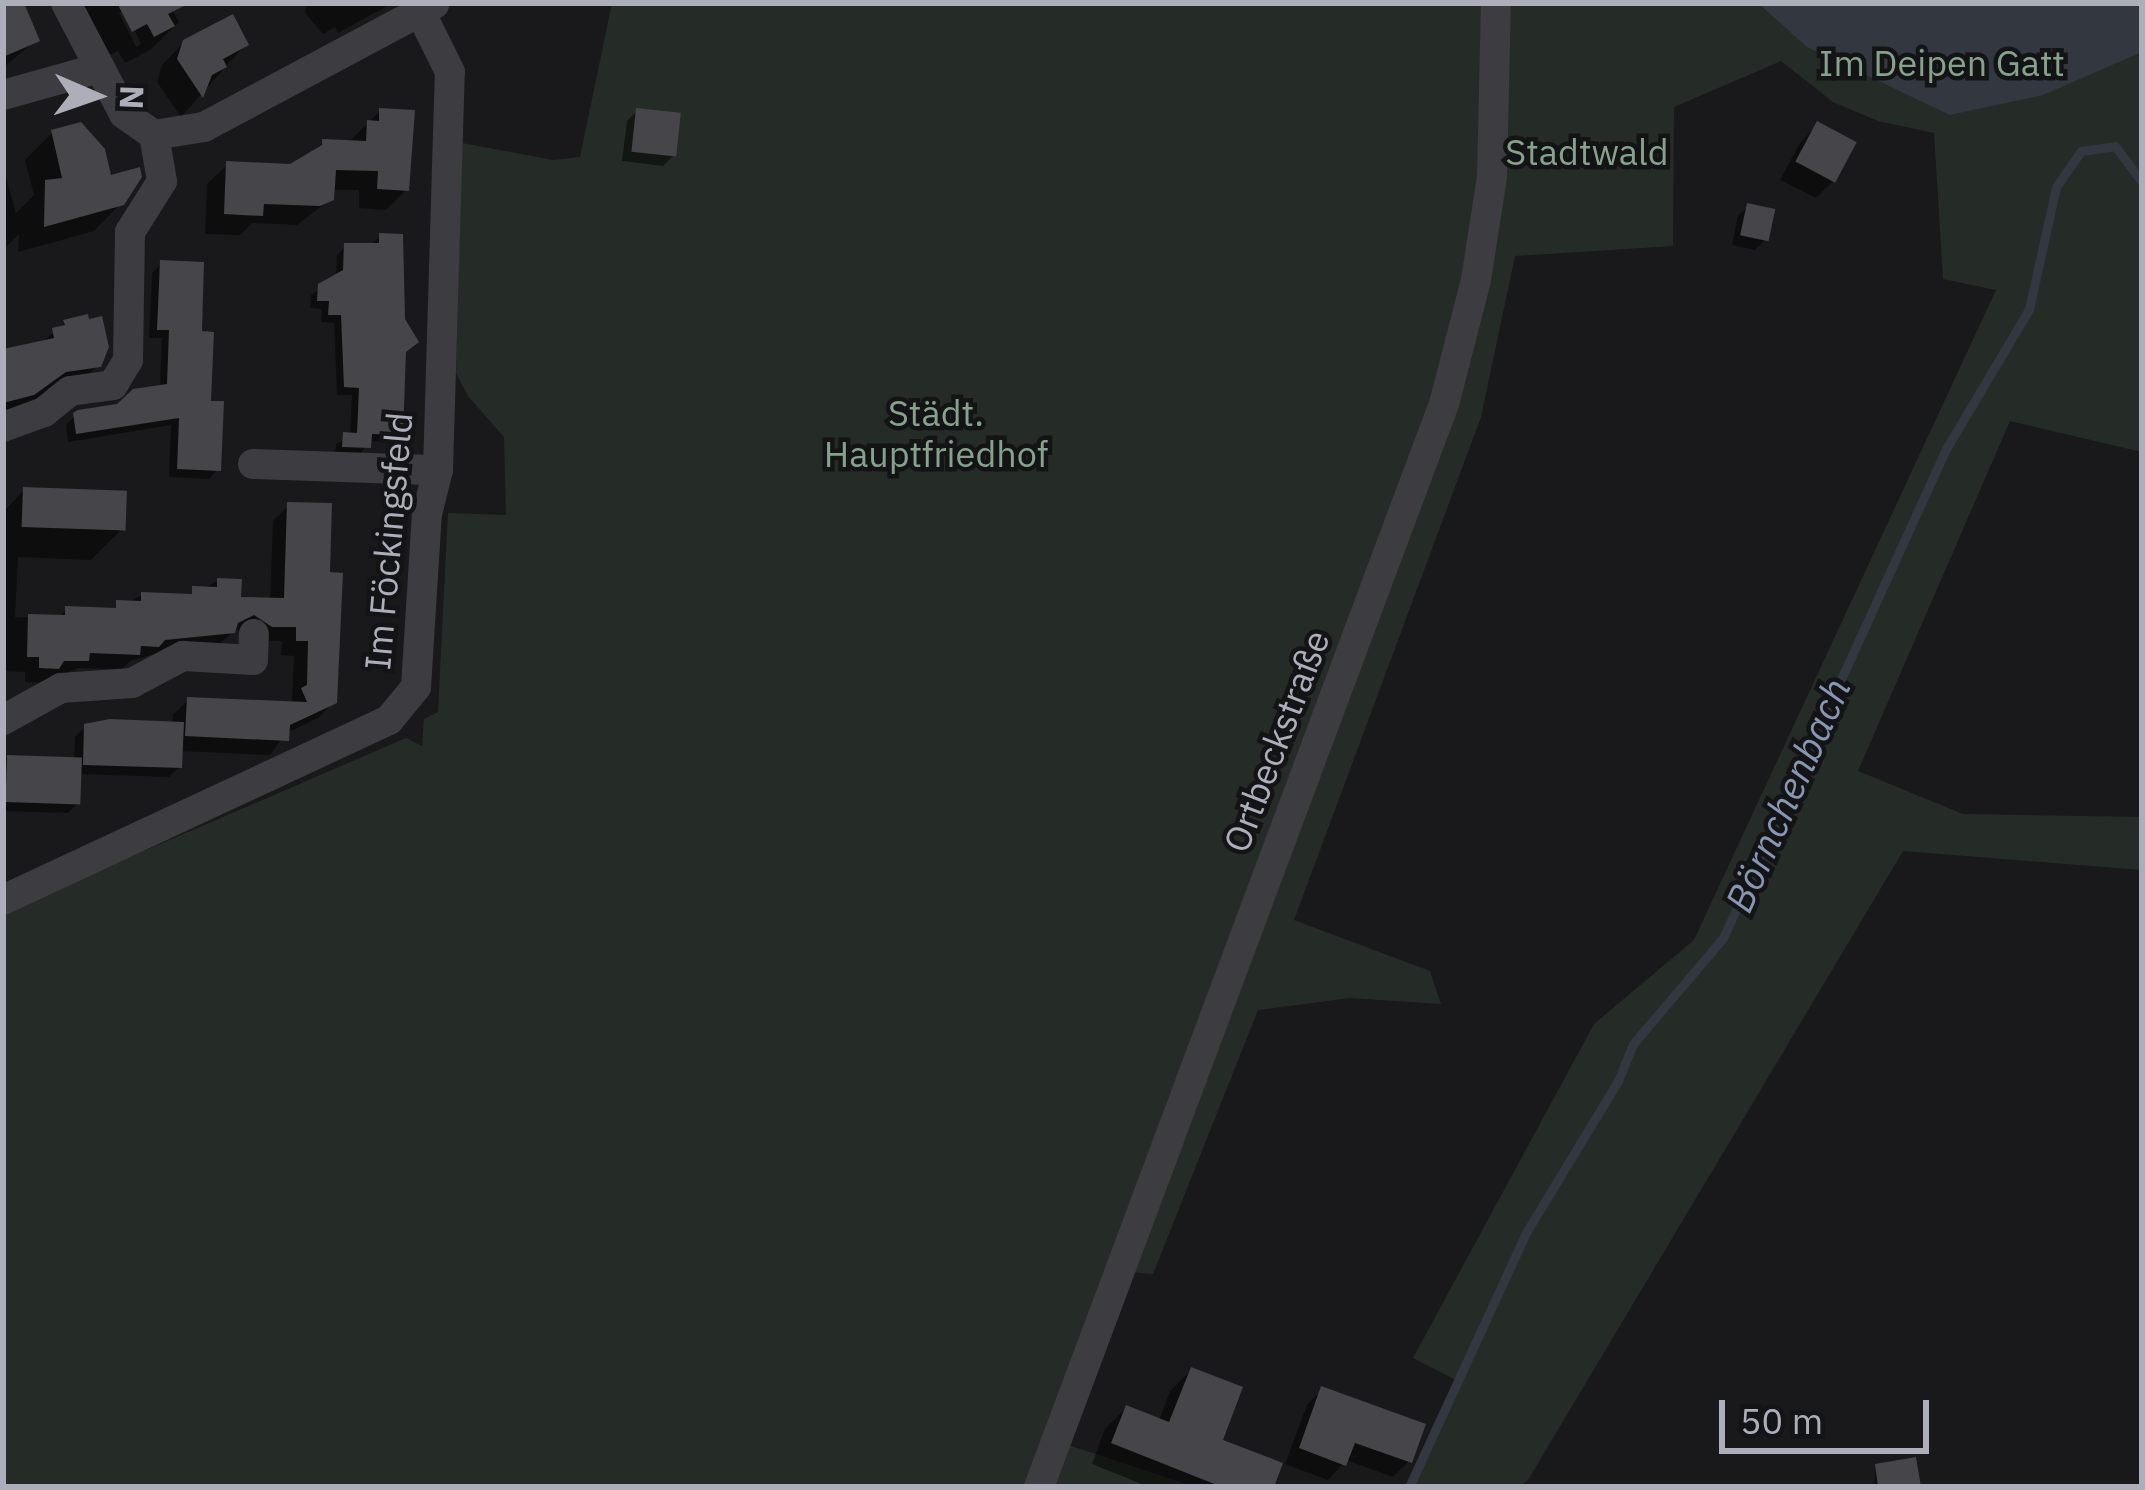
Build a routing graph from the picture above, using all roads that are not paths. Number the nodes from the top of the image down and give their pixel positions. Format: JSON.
{"nodes":[{"id":1,"x":66,"y":3,"type":"edge"},
{"id":2,"x":1496,"y":3,"type":"edge"},
{"id":3,"x":428,"y":8,"type":"edge"},
{"id":4,"x":96,"y":69,"type":"junction"},
{"id":5,"x":3,"y":95,"type":"edge"},
{"id":6,"x":154,"y":135,"type":"junction"},
{"id":7,"x":3,"y":427,"type":"edge"},
{"id":8,"x":253,"y":464,"type":"dead end"},
{"id":9,"x":438,"y":470,"type":"junction"},
{"id":10,"x":254,"y":634,"type":"dead end"},
{"id":11,"x":3,"y":720,"type":"edge"},
{"id":12,"x":3,"y":900,"type":"edge"},
{"id":13,"x":1040,"y":1487,"type":"edge"}],
"edges":[{"from":1,"to":4,"type":"street"},
{"from":2,"to":13,"type":"street","name":"Ortbeckstraße"},
{"from":3,"to":6,"type":"street"},
{"from":3,"to":9,"type":"street","name":"Im Föckingsfeld"},
{"from":4,"to":5,"type":"street"},
{"from":4,"to":6,"type":"street"},
{"from":6,"to":7,"type":"street"},
{"from":8,"to":9,"type":"street"},
{"from":9,"to":12,"type":"street","name":"Im Föckingsfeld"},
{"from":10,"to":11,"type":"street"}]}
